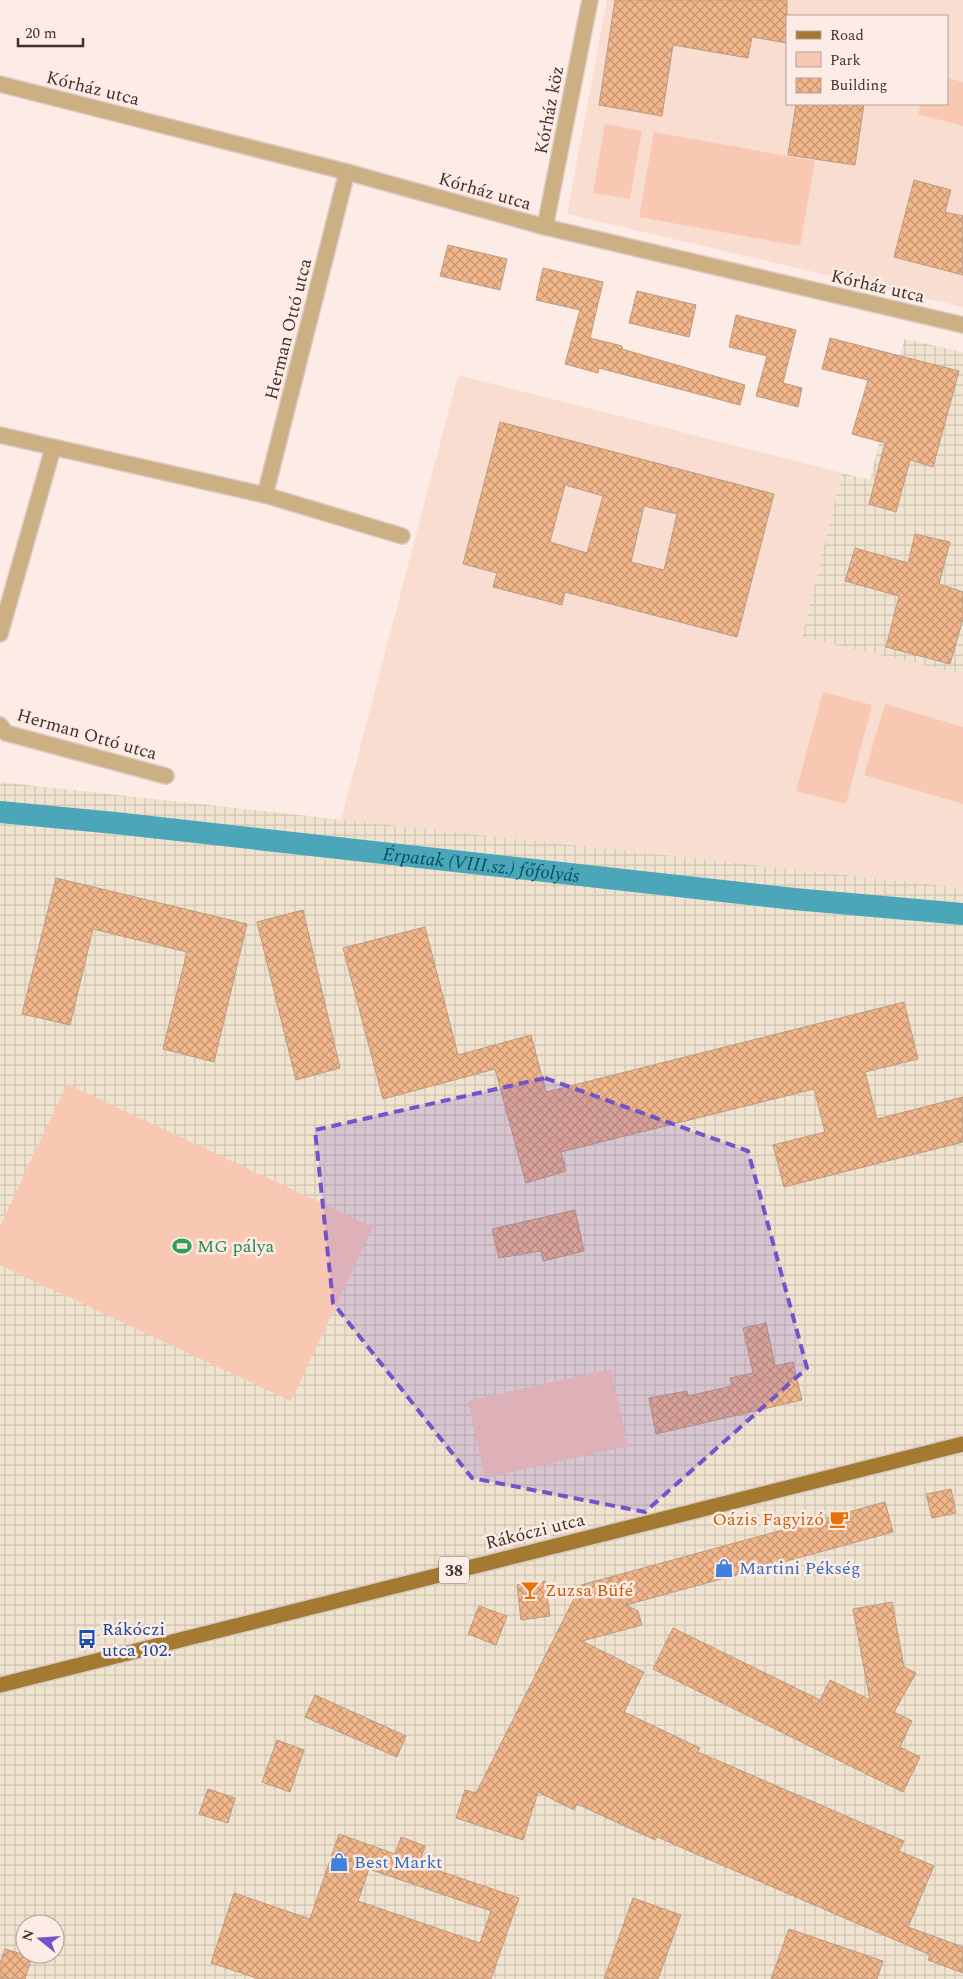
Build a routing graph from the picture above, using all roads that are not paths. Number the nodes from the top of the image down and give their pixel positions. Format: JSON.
{"nodes":[{"id":1,"x":590,"y":0,"type":"edge"},
{"id":2,"x":0,"y":84,"type":"edge"},
{"id":3,"x":346,"y":172,"type":"junction"},
{"id":4,"x":545,"y":227,"type":"junction"},
{"id":5,"x":963,"y":325,"type":"edge"},
{"id":6,"x":0,"y":435,"type":"edge"},
{"id":7,"x":53,"y":448,"type":"junction"},
{"id":8,"x":265,"y":495,"type":"junction"},
{"id":9,"x":402,"y":536,"type":"dead end"},
{"id":10,"x":0,"y":634,"type":"edge"},
{"id":11,"x":0,"y":725,"type":"edge"},
{"id":12,"x":166,"y":776,"type":"dead end"},
{"id":13,"x":963,"y":1444,"type":"edge"},
{"id":14,"x":0,"y":1685,"type":"edge"}],
"edges":[{"from":1,"to":4,"type":"street","name":"Kórház köz"},
{"from":2,"to":3,"type":"street","name":"Kórház utca"},
{"from":3,"to":4,"type":"street","name":"Kórház utca"},
{"from":3,"to":8,"type":"street","name":"Herman Ottó utca"},
{"from":4,"to":5,"type":"street","name":"Kórház utca"},
{"from":6,"to":7,"type":"street"},
{"from":7,"to":8,"type":"street"},
{"from":7,"to":10,"type":"street"},
{"from":8,"to":9,"type":"street"},
{"from":11,"to":12,"type":"street","name":"Herman Ottó utca"},
{"from":13,"to":14,"type":"main road","name":"Rákóczi utca","number":"38"}]}
